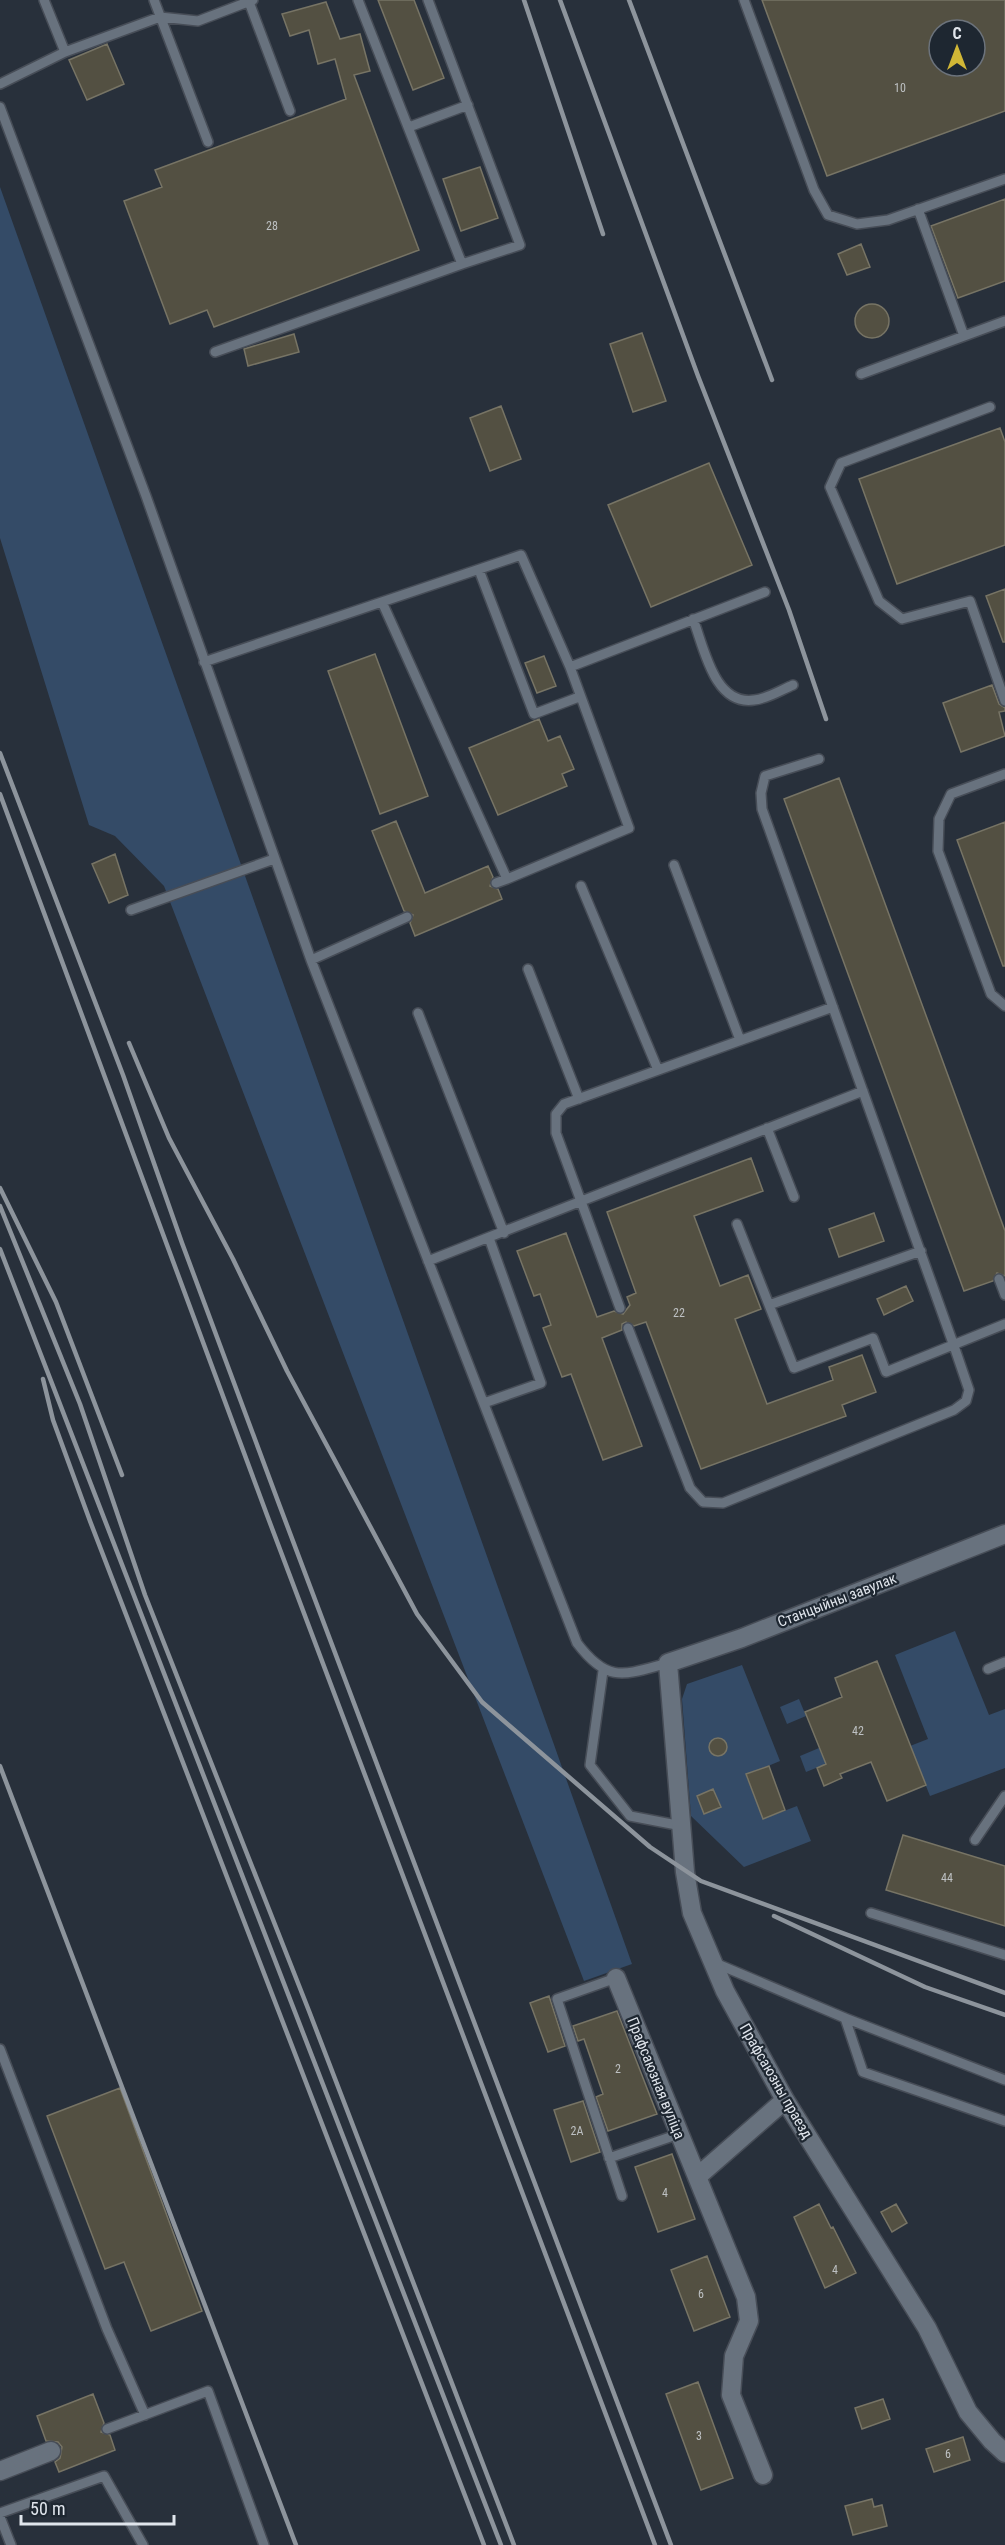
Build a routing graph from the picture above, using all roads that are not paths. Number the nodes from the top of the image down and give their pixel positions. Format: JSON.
{"nodes":[{"id":1,"x":44,"y":0,"type":"edge"},
{"id":2,"x":154,"y":0,"type":"edge"},
{"id":3,"x":358,"y":0,"type":"edge"},
{"id":4,"x":429,"y":0,"type":"edge"},
{"id":5,"x":744,"y":0,"type":"edge"},
{"id":6,"x":251,"y":1,"type":"edge"},
{"id":7,"x":160,"y":17,"type":"junction"},
{"id":8,"x":65,"y":52,"type":"junction"},
{"id":9,"x":0,"y":84,"type":"edge"},
{"id":10,"x":468,"y":105,"type":"junction"},
{"id":11,"x":0,"y":107,"type":"edge"},
{"id":12,"x":290,"y":111,"type":"dead end"},
{"id":13,"x":409,"y":127,"type":"junction"},
{"id":14,"x":208,"y":142,"type":"dead end"},
{"id":15,"x":1005,"y":179,"type":"edge"},
{"id":16,"x":918,"y":209,"type":"junction"},
{"id":17,"x":462,"y":264,"type":"junction"},
{"id":18,"x":1005,"y":321,"type":"edge"},
{"id":19,"x":964,"y":336,"type":"junction"},
{"id":20,"x":215,"y":352,"type":"dead end"},
{"id":21,"x":861,"y":374,"type":"dead end"},
{"id":22,"x":990,"y":407,"type":"dead end"},
{"id":23,"x":479,"y":570,"type":"junction"},
{"id":24,"x":765,"y":592,"type":"dead end"},
{"id":25,"x":382,"y":603,"type":"junction"},
{"id":26,"x":693,"y":619,"type":"junction"},
{"id":27,"x":204,"y":662,"type":"junction"},
{"id":28,"x":570,"y":667,"type":"junction"},
{"id":29,"x":793,"y":685,"type":"dead end"},
{"id":30,"x":579,"y":697,"type":"junction"},
{"id":31,"x":1005,"y":701,"type":"edge"},
{"id":32,"x":819,"y":759,"type":"dead end"},
{"id":33,"x":1005,"y":774,"type":"edge"},
{"id":34,"x":274,"y":859,"type":"junction"},
{"id":35,"x":674,"y":865,"type":"dead end"},
{"id":36,"x":507,"y":879,"type":"junction"},
{"id":37,"x":496,"y":883,"type":"dead end"},
{"id":38,"x":581,"y":886,"type":"dead end"},
{"id":39,"x":131,"y":910,"type":"dead end"},
{"id":40,"x":407,"y":917,"type":"dead end"},
{"id":41,"x":311,"y":960,"type":"junction"},
{"id":42,"x":528,"y":969,"type":"dead end"},
{"id":43,"x":1005,"y":1006,"type":"edge"},
{"id":44,"x":833,"y":1007,"type":"junction"},
{"id":45,"x":418,"y":1013,"type":"dead end"},
{"id":46,"x":740,"y":1040,"type":"junction"},
{"id":47,"x":658,"y":1070,"type":"junction"},
{"id":48,"x":863,"y":1091,"type":"junction"},
{"id":49,"x":579,"y":1099,"type":"junction"},
{"id":50,"x":767,"y":1128,"type":"junction"},
{"id":51,"x":794,"y":1197,"type":"dead end"},
{"id":52,"x":580,"y":1203,"type":"junction"},
{"id":53,"x":737,"y":1224,"type":"dead end"},
{"id":54,"x":504,"y":1233,"type":"junction"},
{"id":55,"x":489,"y":1238,"type":"junction"},
{"id":56,"x":921,"y":1251,"type":"junction"},
{"id":57,"x":428,"y":1261,"type":"junction"},
{"id":58,"x":999,"y":1279,"type":"dead end"},
{"id":59,"x":1005,"y":1295,"type":"edge"},
{"id":60,"x":769,"y":1305,"type":"junction"},
{"id":61,"x":620,"y":1308,"type":"dead end"},
{"id":62,"x":1005,"y":1324,"type":"edge"},
{"id":63,"x":628,"y":1328,"type":"dead end"},
{"id":64,"x":954,"y":1346,"type":"junction"},
{"id":65,"x":484,"y":1403,"type":"junction"},
{"id":66,"x":1005,"y":1534,"type":"edge"},
{"id":67,"x":1005,"y":1662,"type":"edge"},
{"id":68,"x":668,"y":1663,"type":"junction"},
{"id":69,"x":988,"y":1669,"type":"dead end"},
{"id":70,"x":603,"y":1671,"type":"junction"},
{"id":71,"x":1005,"y":1796,"type":"edge"},
{"id":72,"x":682,"y":1826,"type":"junction"},
{"id":73,"x":975,"y":1840,"type":"dead end"},
{"id":74,"x":871,"y":1913,"type":"dead end"},
{"id":75,"x":1005,"y":1955,"type":"edge"},
{"id":76,"x":714,"y":1963,"type":"junction"},
{"id":77,"x":616,"y":1978,"type":"joint"},
{"id":78,"x":845,"y":2018,"type":"junction"},
{"id":79,"x":0,"y":2049,"type":"edge"},
{"id":80,"x":1005,"y":2080,"type":"edge"},
{"id":81,"x":785,"y":2100,"type":"junction"},
{"id":82,"x":1005,"y":2121,"type":"edge"},
{"id":83,"x":679,"y":2134,"type":"junction"},
{"id":84,"x":609,"y":2158,"type":"junction"},
{"id":85,"x":697,"y":2177,"type":"junction"},
{"id":86,"x":622,"y":2196,"type":"dead end"},
{"id":87,"x":145,"y":2415,"type":"junction"},
{"id":88,"x":107,"y":2429,"type":"dead end"},
{"id":89,"x":51,"y":2451,"type":"dead end"},
{"id":90,"x":1005,"y":2453,"type":"edge"},
{"id":91,"x":0,"y":2471,"type":"edge"},
{"id":92,"x":763,"y":2475,"type":"dead end"},
{"id":93,"x":0,"y":2515,"type":"edge"},
{"id":94,"x":11,"y":2545,"type":"edge"},
{"id":95,"x":143,"y":2545,"type":"edge"},
{"id":96,"x":264,"y":2545,"type":"edge"}],
"edges":[{"from":1,"to":8,"type":"lane"},
{"from":2,"to":7,"type":"lane"},
{"from":3,"to":13,"type":"lane"},
{"from":4,"to":10,"type":"lane"},
{"from":5,"to":16,"type":"lane"},
{"from":6,"to":7,"type":"lane"},
{"from":6,"to":12,"type":"lane"},
{"from":7,"to":8,"type":"lane"},
{"from":7,"to":14,"type":"lane"},
{"from":8,"to":9,"type":"lane"},
{"from":10,"to":13,"type":"lane"},
{"from":10,"to":17,"type":"lane"},
{"from":11,"to":27,"type":"lane"},
{"from":13,"to":17,"type":"lane"},
{"from":15,"to":16,"type":"lane"},
{"from":16,"to":19,"type":"lane"},
{"from":17,"to":20,"type":"lane"},
{"from":18,"to":19,"type":"lane"},
{"from":19,"to":21,"type":"lane"},
{"from":22,"to":31,"type":"lane"},
{"from":23,"to":25,"type":"lane"},
{"from":23,"to":28,"type":"lane"},
{"from":23,"to":30,"type":"lane"},
{"from":24,"to":26,"type":"lane"},
{"from":25,"to":27,"type":"lane"},
{"from":25,"to":36,"type":"lane"},
{"from":26,"to":28,"type":"lane"},
{"from":26,"to":29,"type":"lane"},
{"from":27,"to":34,"type":"lane"},
{"from":28,"to":30,"type":"lane"},
{"from":30,"to":36,"type":"lane"},
{"from":32,"to":44,"type":"lane"},
{"from":33,"to":43,"type":"lane"},
{"from":34,"to":39,"type":"lane"},
{"from":34,"to":41,"type":"lane"},
{"from":35,"to":46,"type":"lane"},
{"from":36,"to":37,"type":"lane"},
{"from":38,"to":47,"type":"lane"},
{"from":40,"to":41,"type":"lane"},
{"from":41,"to":57,"type":"lane"},
{"from":42,"to":49,"type":"lane"},
{"from":44,"to":46,"type":"lane"},
{"from":44,"to":48,"type":"lane"},
{"from":45,"to":54,"type":"lane"},
{"from":46,"to":47,"type":"lane"},
{"from":47,"to":49,"type":"lane"},
{"from":48,"to":50,"type":"lane"},
{"from":48,"to":56,"type":"lane"},
{"from":49,"to":52,"type":"lane"},
{"from":50,"to":51,"type":"lane"},
{"from":50,"to":52,"type":"lane"},
{"from":52,"to":54,"type":"lane"},
{"from":52,"to":61,"type":"lane"},
{"from":53,"to":60,"type":"lane"},
{"from":54,"to":55,"type":"lane"},
{"from":55,"to":57,"type":"lane"},
{"from":55,"to":65,"type":"lane"},
{"from":56,"to":60,"type":"lane"},
{"from":56,"to":64,"type":"lane"},
{"from":57,"to":65,"type":"lane"},
{"from":58,"to":59,"type":"lane"},
{"from":60,"to":64,"type":"lane"},
{"from":62,"to":64,"type":"lane"},
{"from":63,"to":64,"type":"lane"},
{"from":65,"to":70,"type":"lane"},
{"from":66,"to":68,"type":"street","name":"Станцыйны завулак"},
{"from":67,"to":69,"type":"lane"},
{"from":68,"to":70,"type":"lane"},
{"from":68,"to":72,"type":"street","name":"Прафсаюзны праезд"},
{"from":70,"to":72,"type":"lane"},
{"from":71,"to":73,"type":"lane"},
{"from":72,"to":76,"type":"street","name":"Прафсаюзны праезд"},
{"from":74,"to":75,"type":"lane"},
{"from":76,"to":78,"type":"lane"},
{"from":76,"to":81,"type":"street","name":"Прафсаюзны праезд"},
{"from":77,"to":83,"type":"street","name":"Прафсаюзная вуліца"},
{"from":77,"to":84,"type":"lane"},
{"from":78,"to":80,"type":"lane"},
{"from":78,"to":82,"type":"lane"},
{"from":79,"to":87,"type":"lane"},
{"from":81,"to":85,"type":"street"},
{"from":81,"to":90,"type":"street","name":"Прафсаюзны праезд"},
{"from":83,"to":84,"type":"lane"},
{"from":83,"to":85,"type":"street","name":"Прафсаюзная вуліца"},
{"from":84,"to":86,"type":"lane"},
{"from":85,"to":92,"type":"street","name":"Прафсаюзная вуліца"},
{"from":87,"to":88,"type":"lane"},
{"from":87,"to":96,"type":"lane"},
{"from":89,"to":91,"type":"street"},
{"from":93,"to":94,"type":"lane"},
{"from":93,"to":95,"type":"lane"}]}
